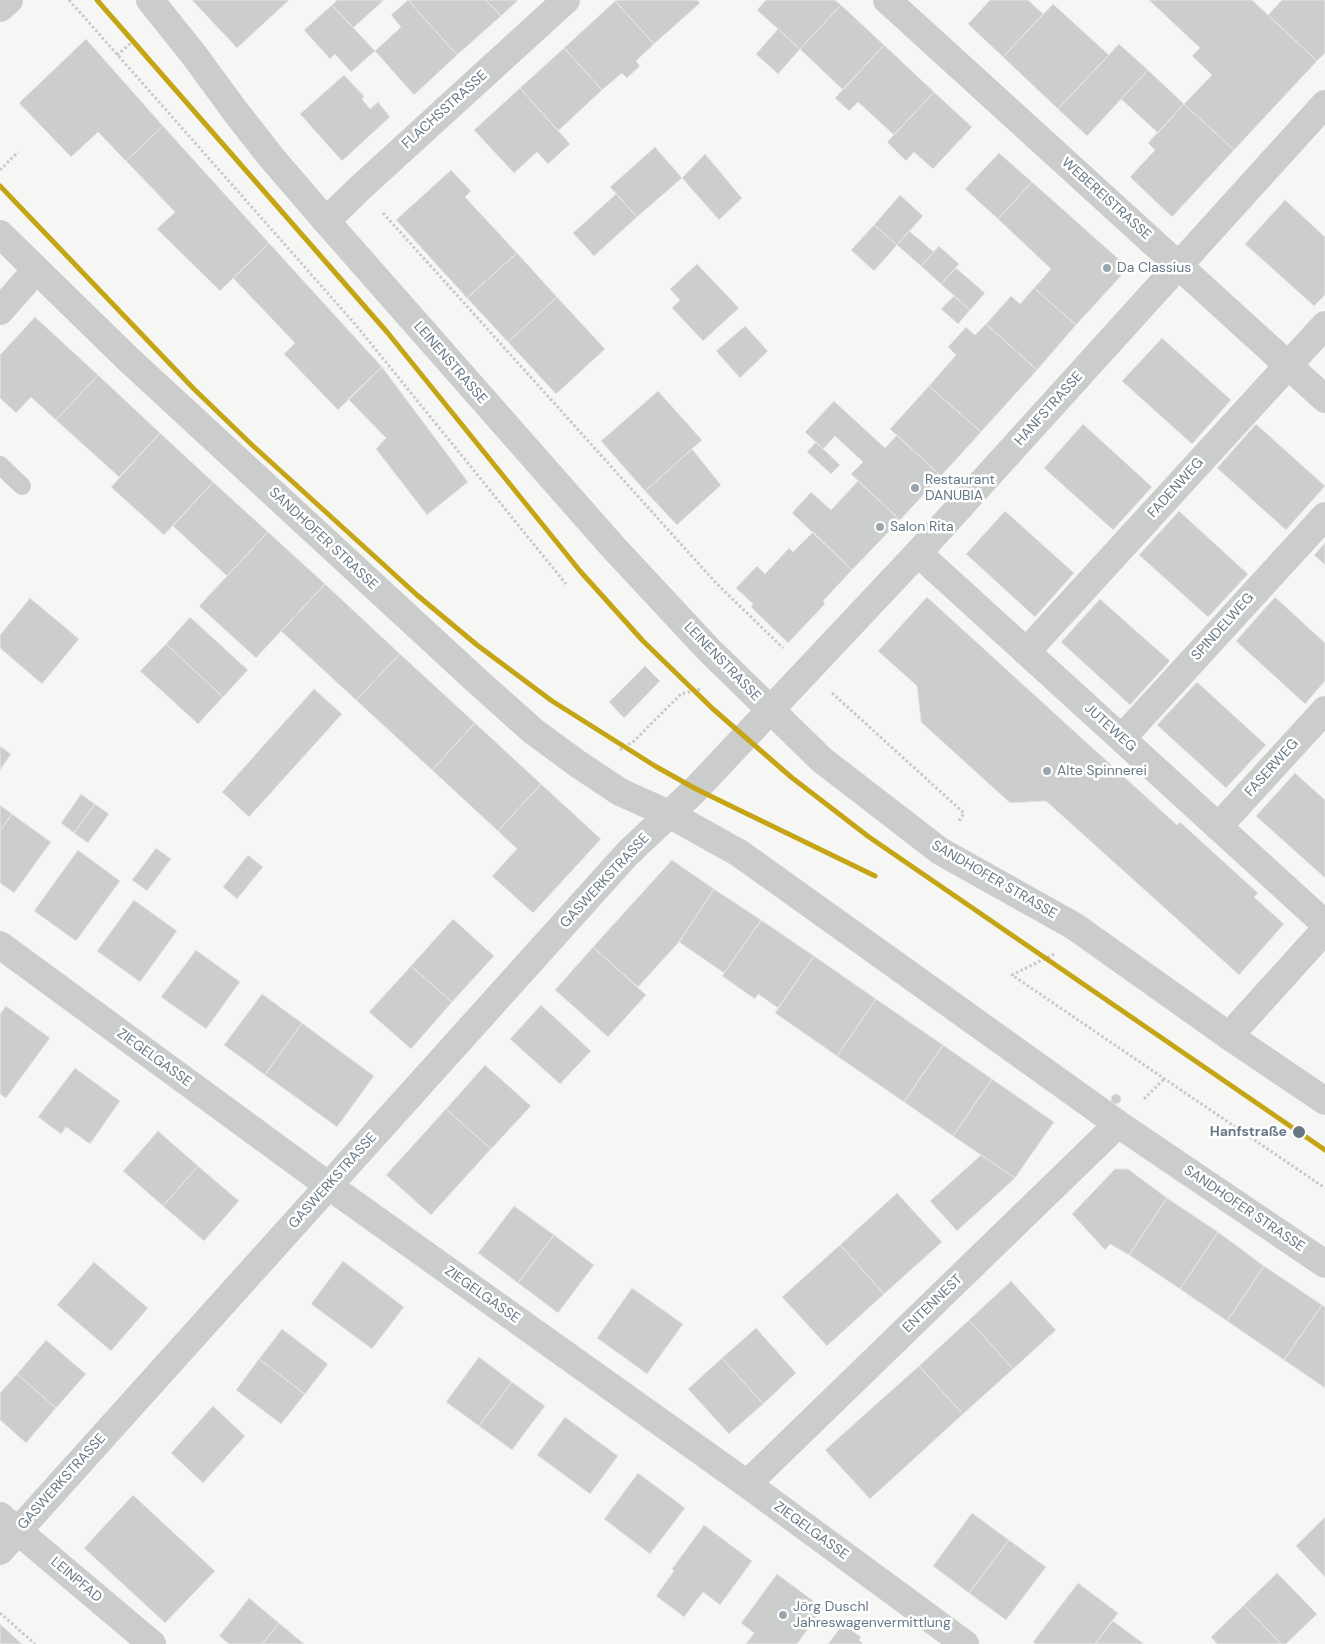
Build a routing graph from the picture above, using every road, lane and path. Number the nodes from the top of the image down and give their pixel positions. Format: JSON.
{"nodes":[{"id":1,"x":9,"y":0,"type":"edge"},
{"id":2,"x":69,"y":0,"type":"edge"},
{"id":3,"x":150,"y":0,"type":"edge"},
{"id":4,"x":566,"y":0,"type":"edge"},
{"id":5,"x":887,"y":0,"type":"edge"},
{"id":6,"x":0,"y":8,"type":"edge"},
{"id":7,"x":1325,"y":104,"type":"edge"},
{"id":8,"x":18,"y":152,"type":"dead end"},
{"id":9,"x":0,"y":170,"type":"edge"},
{"id":10,"x":360,"y":188,"type":"junction"},
{"id":11,"x":326,"y":221,"type":"junction"},
{"id":12,"x":0,"y":234,"type":"edge"},
{"id":13,"x":1179,"y":266,"type":"junction"},
{"id":14,"x":36,"y":270,"type":"junction"},
{"id":15,"x":0,"y":311,"type":"edge"},
{"id":16,"x":1325,"y":325,"type":"edge"},
{"id":17,"x":1288,"y":365,"type":"junction"},
{"id":18,"x":1325,"y":399,"type":"edge"},
{"id":19,"x":0,"y":465,"type":"edge"},
{"id":20,"x":22,"y":486,"type":"dead end"},
{"id":21,"x":1325,"y":516,"type":"edge"},
{"id":22,"x":918,"y":553,"type":"junction"},
{"id":23,"x":566,"y":584,"type":"dead end"},
{"id":24,"x":1026,"y":652,"type":"junction"},
{"id":25,"x":806,"y":670,"type":"junction"},
{"id":26,"x":706,"y":688,"type":"dead end"},
{"id":27,"x":769,"y":710,"type":"junction"},
{"id":28,"x":1325,"y":710,"type":"edge"},
{"id":29,"x":1122,"y":738,"type":"junction"},
{"id":30,"x":614,"y":753,"type":"dead end"},
{"id":31,"x":670,"y":814,"type":"junction"},
{"id":32,"x":1218,"y":827,"type":"junction"},
{"id":33,"x":940,"y":851,"type":"junction"},
{"id":34,"x":1325,"y":924,"type":"edge"},
{"id":35,"x":1325,"y":930,"type":"edge"},
{"id":36,"x":0,"y":945,"type":"edge"},
{"id":37,"x":1060,"y":952,"type":"dead end"},
{"id":38,"x":1228,"y":1036,"type":"junction"},
{"id":39,"x":1325,"y":1101,"type":"edge"},
{"id":40,"x":1118,"y":1124,"type":"junction"},
{"id":41,"x":329,"y":1186,"type":"junction"},
{"id":42,"x":1325,"y":1188,"type":"edge"},
{"id":43,"x":1325,"y":1264,"type":"edge"},
{"id":44,"x":747,"y":1484,"type":"junction"},
{"id":45,"x":9,"y":1523,"type":"edge"},
{"id":46,"x":0,"y":1551,"type":"edge"},
{"id":47,"x":0,"y":1613,"type":"edge"},
{"id":48,"x":35,"y":1644,"type":"edge"},
{"id":49,"x":152,"y":1644,"type":"edge"},
{"id":50,"x":965,"y":1644,"type":"edge"}],
"edges":[{"from":1,"to":6,"type":"street"},
{"from":2,"to":23,"type":"path"},
{"from":3,"to":11,"type":"street","name":"LEINENSTRASSE"},
{"from":4,"to":10,"type":"street","name":"FLACHSSTRASSE"},
{"from":5,"to":13,"type":"street","name":"WEBEREISTRASSE"},
{"from":7,"to":13,"type":"street","name":"HANFSTRASSE"},
{"from":8,"to":9,"type":"path"},
{"from":10,"to":11,"type":"street","name":"FLACHSSTRASSE"},
{"from":10,"to":25,"type":"path"},
{"from":11,"to":27,"type":"street","name":"LEINENSTRASSE"},
{"from":12,"to":14,"type":"street","name":"SANDHOFER STRASSE"},
{"from":13,"to":17,"type":"street","name":"WEBEREISTRASSE"},
{"from":13,"to":22,"type":"street","name":"HANFSTRASSE"},
{"from":14,"to":15,"type":"street"},
{"from":14,"to":31,"type":"street","name":"SANDHOFER STRASSE"},
{"from":16,"to":17,"type":"street","name":"FADENWEG"},
{"from":17,"to":18,"type":"street","name":"WEBEREISTRASSE"},
{"from":17,"to":24,"type":"street","name":"FADENWEG"},
{"from":19,"to":20,"type":"lane"},
{"from":21,"to":29,"type":"street","name":"SPINDELWEG"},
{"from":22,"to":24,"type":"street","name":"JUTEWEG"},
{"from":22,"to":25,"type":"street","name":"HANFSTRASSE"},
{"from":24,"to":29,"type":"street","name":"JUTEWEG"},
{"from":25,"to":27,"type":"street","name":"HANFSTRASSE"},
{"from":25,"to":33,"type":"path"},
{"from":26,"to":30,"type":"path"},
{"from":27,"to":31,"type":"street"},
{"from":27,"to":33,"type":"street","name":"SANDHOFER STRASSE"},
{"from":28,"to":32,"type":"street","name":"FASERWEG"},
{"from":29,"to":32,"type":"street","name":"JUTEWEG"},
{"from":31,"to":40,"type":"street","name":"SANDHOFER STRASSE"},
{"from":31,"to":41,"type":"street","name":"GASWERKSTRASSE"},
{"from":32,"to":34,"type":"street","name":"JUTEWEG"},
{"from":33,"to":38,"type":"street","name":"SANDHOFER STRASSE"},
{"from":35,"to":38,"type":"street"},
{"from":36,"to":41,"type":"street","name":"ZIEGELGASSE"},
{"from":37,"to":42,"type":"path"},
{"from":38,"to":39,"type":"street","name":"SANDHOFER STRASSE"},
{"from":40,"to":43,"type":"street","name":"SANDHOFER STRASSE"},
{"from":40,"to":44,"type":"street","name":"ENTENNEST"},
{"from":41,"to":44,"type":"street","name":"ZIEGELGASSE"},
{"from":41,"to":45,"type":"street","name":"GASWERKSTRASSE"},
{"from":44,"to":50,"type":"street","name":"ZIEGELGASSE"},
{"from":45,"to":46,"type":"street","name":"GASWERKSTRASSE"},
{"from":45,"to":49,"type":"street","name":"LEINPFAD"},
{"from":47,"to":48,"type":"path"}]}
